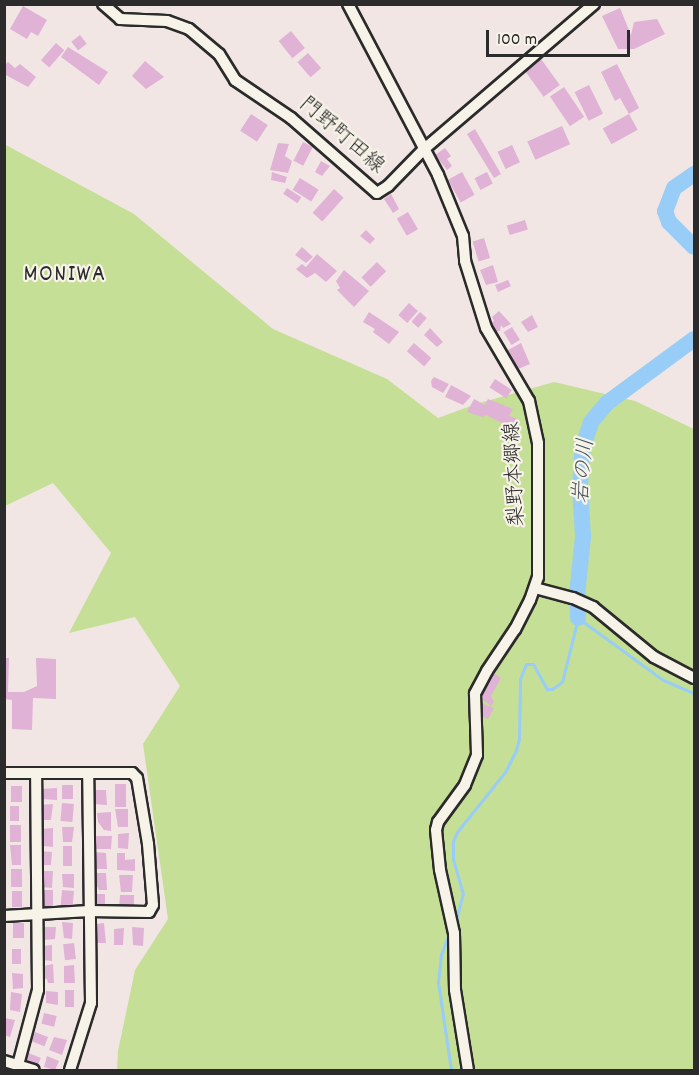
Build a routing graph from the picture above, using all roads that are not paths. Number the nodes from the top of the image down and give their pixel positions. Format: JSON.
{"nodes":[{"id":1,"x":103,"y":4,"type":"edge"},
{"id":2,"x":348,"y":4,"type":"edge"},
{"id":3,"x":594,"y":4,"type":"edge"},
{"id":4,"x":423,"y":150,"type":"junction"},
{"id":5,"x":535,"y":588,"type":"junction"},
{"id":6,"x":694,"y":678,"type":"edge"},
{"id":7,"x":4,"y":773,"type":"edge"},
{"id":8,"x":88,"y":773,"type":"junction"},
{"id":9,"x":36,"y":774,"type":"junction"},
{"id":10,"x":89,"y":911,"type":"junction"},
{"id":11,"x":36,"y":913,"type":"junction"},
{"id":12,"x":4,"y":916,"type":"edge"},
{"id":13,"x":4,"y":1061,"type":"edge"},
{"id":14,"x":18,"y":1065,"type":"junction"},
{"id":15,"x":34,"y":1071,"type":"edge"},
{"id":16,"x":70,"y":1071,"type":"edge"},
{"id":17,"x":468,"y":1071,"type":"edge"}],
"edges":[{"from":1,"to":4,"type":"street","name":"門野町田線"},
{"from":2,"to":4,"type":"street","name":"梨野本郷線"},
{"from":3,"to":4,"type":"street","name":"門野町田線"},
{"from":4,"to":5,"type":"street","name":"梨野本郷線"},
{"from":5,"to":6,"type":"street"},
{"from":5,"to":17,"type":"street","name":"梨野本郷線"},
{"from":7,"to":9,"type":"street"},
{"from":8,"to":9,"type":"street"},
{"from":8,"to":10,"type":"street"},
{"from":8,"to":10,"type":"street"},
{"from":9,"to":11,"type":"street"},
{"from":10,"to":11,"type":"street"},
{"from":10,"to":16,"type":"street"},
{"from":11,"to":12,"type":"street"},
{"from":11,"to":14,"type":"street"},
{"from":13,"to":14,"type":"street"},
{"from":14,"to":15,"type":"street"}]}
